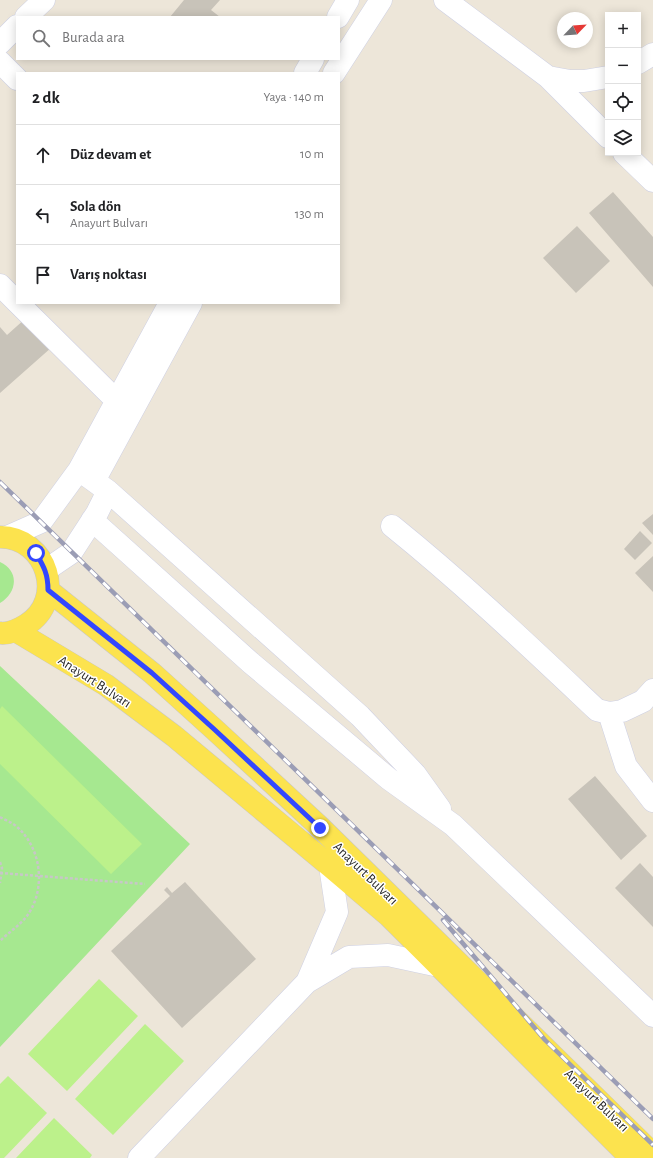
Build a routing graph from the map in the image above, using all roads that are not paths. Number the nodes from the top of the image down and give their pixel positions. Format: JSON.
{"nodes":[{"id":1,"x":44,"y":0,"type":"edge"},
{"id":2,"x":348,"y":0,"type":"edge"},
{"id":3,"x":380,"y":0,"type":"edge"},
{"id":4,"x":445,"y":0,"type":"edge"},
{"id":5,"x":27,"y":16,"type":"edge"},
{"id":6,"x":339,"y":16,"type":"edge"},
{"id":7,"x":16,"y":27,"type":"edge"},
{"id":8,"x":0,"y":43,"type":"edge"},
{"id":9,"x":653,"y":54,"type":"edge"},
{"id":10,"x":312,"y":60,"type":"edge"},
{"id":11,"x":641,"y":61,"type":"edge"},
{"id":12,"x":0,"y":62,"type":"edge"},
{"id":13,"x":306,"y":72,"type":"edge"},
{"id":14,"x":335,"y":72,"type":"edge"},
{"id":15,"x":548,"y":77,"type":"junction"},
{"id":16,"x":16,"y":78,"type":"edge"},
{"id":17,"x":605,"y":78,"type":"edge"},
{"id":18,"x":605,"y":134,"type":"edge"},
{"id":19,"x":627,"y":156,"type":"edge"},
{"id":20,"x":653,"y":182,"type":"edge"},
{"id":21,"x":0,"y":285,"type":"edge"},
{"id":22,"x":16,"y":302,"type":"edge"},
{"id":23,"x":18,"y":304,"type":"edge"},
{"id":24,"x":170,"y":304,"type":"edge"},
{"id":25,"x":190,"y":304,"type":"edge"},
{"id":26,"x":123,"y":407,"type":"junction"},
{"id":27,"x":94,"y":481,"type":"junction"},
{"id":28,"x":92,"y":520,"type":"junction"},
{"id":29,"x":392,"y":526,"type":"dead end"},
{"id":30,"x":3,"y":537,"type":"edge"},
{"id":31,"x":47,"y":580,"type":"junction"},
{"id":32,"x":8,"y":632,"type":"edge"},
{"id":33,"x":653,"y":690,"type":"edge"},
{"id":34,"x":609,"y":714,"type":"junction"},
{"id":35,"x":653,"y":801,"type":"edge"},
{"id":36,"x":453,"y":825,"type":"junction"},
{"id":37,"x":330,"y":866,"type":"junction"},
{"id":38,"x":438,"y":966,"type":"junction"},
{"id":39,"x":306,"y":982,"type":"junction"},
{"id":40,"x":653,"y":1016,"type":"edge"},
{"id":41,"x":653,"y":1154,"type":"edge"},
{"id":42,"x":139,"y":1158,"type":"edge"},
{"id":43,"x":631,"y":1158,"type":"edge"}],
"edges":[{"from":1,"to":5,"type":"street"},
{"from":2,"to":6,"type":"street"},
{"from":3,"to":14,"type":"street"},
{"from":4,"to":15,"type":"street"},
{"from":7,"to":8,"type":"street"},
{"from":9,"to":11,"type":"street"},
{"from":10,"to":13,"type":"street"},
{"from":12,"to":16,"type":"street"},
{"from":15,"to":17,"type":"street"},
{"from":15,"to":18,"type":"street"},
{"from":19,"to":20,"type":"street"},
{"from":21,"to":22,"type":"street"},
{"from":23,"to":26,"type":"street"},
{"from":24,"to":26,"type":"street"},
{"from":25,"to":26,"type":"street"},
{"from":26,"to":27,"type":"street"},
{"from":27,"to":28,"type":"street"},
{"from":27,"to":30,"type":"street"},
{"from":27,"to":36,"type":"street"},
{"from":28,"to":31,"type":"street"},
{"from":28,"to":36,"type":"street"},
{"from":29,"to":34,"type":"street"},
{"from":30,"to":31,"type":"main road"},
{"from":31,"to":32,"type":"main road"},
{"from":31,"to":41,"type":"main road","name":"Anayurt Bulvarı"},
{"from":32,"to":37,"type":"main road","name":"Anayurt Bulvarı"},
{"from":33,"to":34,"type":"street"},
{"from":34,"to":35,"type":"street"},
{"from":36,"to":40,"type":"street"},
{"from":37,"to":38,"type":"main road","name":"Anayurt Bulvarı"},
{"from":37,"to":39,"type":"street"},
{"from":38,"to":39,"type":"street"},
{"from":38,"to":43,"type":"main road","name":"Anayurt Bulvarı"},
{"from":39,"to":42,"type":"street"}]}
